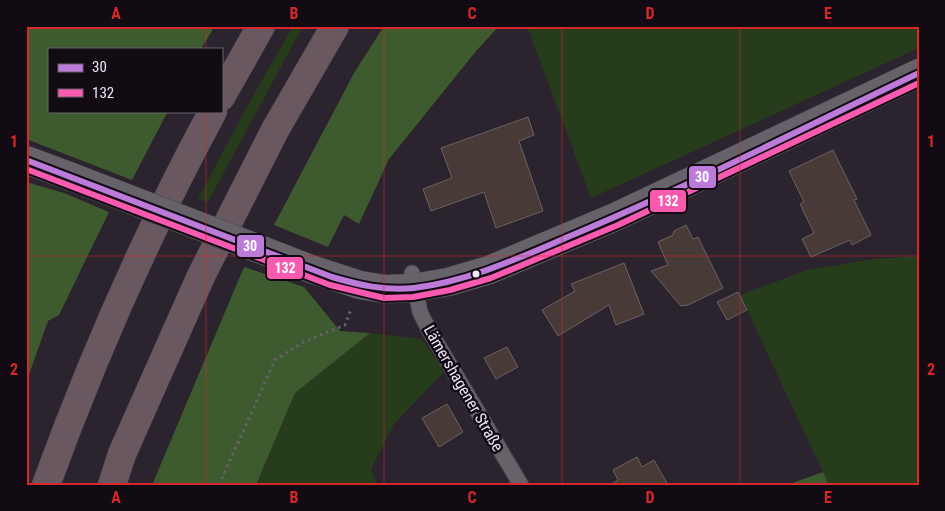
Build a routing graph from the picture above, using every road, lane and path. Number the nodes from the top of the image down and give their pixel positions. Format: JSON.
{"nodes":[{"id":1,"x":260,"y":26,"type":"edge"},
{"id":2,"x":336,"y":26,"type":"edge"},
{"id":3,"x":919,"y":73,"type":"edge"},
{"id":4,"x":222,"y":95,"type":"edge"},
{"id":5,"x":212,"y":112,"type":"edge"},
{"id":6,"x":26,"y":160,"type":"edge"},
{"id":7,"x":412,"y":281,"type":"junction"},
{"id":8,"x":360,"y":285,"type":"junction"},
{"id":9,"x":46,"y":485,"type":"edge"},
{"id":10,"x":112,"y":485,"type":"edge"},
{"id":11,"x":219,"y":485,"type":"edge"},
{"id":12,"x":521,"y":485,"type":"edge"}],
"edges":[{"from":1,"to":4,"type":"highway"},
{"from":2,"to":10,"type":"highway"},
{"from":3,"to":7,"type":"main road"},
{"from":5,"to":9,"type":"highway"},
{"from":6,"to":8,"type":"main road","bridge":true},
{"from":7,"to":8,"type":"main road"},
{"from":7,"to":12,"type":"lane","name":"Lämershagener Straße"},
{"from":8,"to":11,"type":"path"}]}
